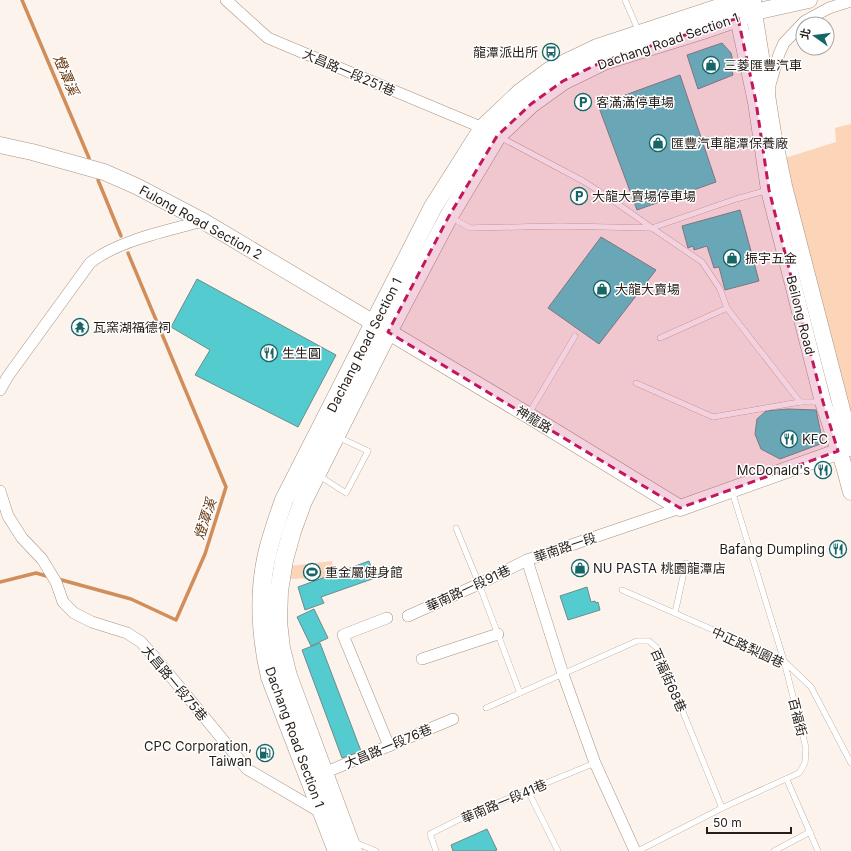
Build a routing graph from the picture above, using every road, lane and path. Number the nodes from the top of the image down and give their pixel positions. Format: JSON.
{"nodes":[{"id":1,"x":226,"y":0,"type":"edge"},
{"id":2,"x":625,"y":0,"type":"edge"},
{"id":3,"x":809,"y":0,"type":"edge"},
{"id":4,"x":851,"y":0,"type":"edge"},
{"id":5,"x":743,"y":5,"type":"edge"},
{"id":6,"x":640,"y":34,"type":"junction"},
{"id":7,"x":490,"y":132,"type":"junction"},
{"id":8,"x":773,"y":133,"type":"junction"},
{"id":9,"x":0,"y":145,"type":"edge"},
{"id":10,"x":777,"y":188,"type":"junction"},
{"id":11,"x":449,"y":216,"type":"junction"},
{"id":12,"x":203,"y":221,"type":"junction"},
{"id":13,"x":652,"y":228,"type":"junction"},
{"id":14,"x":727,"y":308,"type":"junction"},
{"id":15,"x":381,"y":328,"type":"junction"},
{"id":16,"x":575,"y":336,"type":"dead end"},
{"id":17,"x":660,"y":338,"type":"dead end"},
{"id":18,"x":636,"y":383,"type":"dead end"},
{"id":19,"x":0,"y":390,"type":"edge"},
{"id":20,"x":800,"y":402,"type":"junction"},
{"id":21,"x":823,"y":402,"type":"junction"},
{"id":22,"x":528,"y":415,"type":"junction"},
{"id":23,"x":336,"y":436,"type":"junction"},
{"id":24,"x":848,"y":448,"type":"edge"},
{"id":25,"x":317,"y":474,"type":"junction"},
{"id":26,"x":731,"y":489,"type":"junction"},
{"id":27,"x":0,"y":491,"type":"edge"},
{"id":28,"x":851,"y":492,"type":"edge"},
{"id":29,"x":680,"y":508,"type":"junction"},
{"id":30,"x":456,"y":528,"type":"dead end"},
{"id":31,"x":527,"y":560,"type":"junction"},
{"id":32,"x":686,"y":564,"type":"dead end"},
{"id":33,"x":480,"y":584,"type":"junction"},
{"id":34,"x":622,"y":590,"type":"dead end"},
{"id":35,"x":675,"y":613,"type":"junction"},
{"id":36,"x":408,"y":616,"type":"dead end"},
{"id":37,"x":387,"y":618,"type":"dead end"},
{"id":38,"x":498,"y":634,"type":"junction"},
{"id":39,"x":422,"y":659,"type":"dead end"},
{"id":40,"x":784,"y":661,"type":"junction"},
{"id":41,"x":563,"y":674,"type":"junction"},
{"id":42,"x":520,"y":693,"type":"junction"},
{"id":43,"x":486,"y":708,"type":"dead end"},
{"id":44,"x":453,"y":719,"type":"dead end"},
{"id":45,"x":389,"y":746,"type":"junction"},
{"id":46,"x":851,"y":763,"type":"edge"},
{"id":47,"x":595,"y":764,"type":"junction"},
{"id":48,"x":324,"y":773,"type":"junction"},
{"id":49,"x":787,"y":780,"type":"junction"},
{"id":50,"x":528,"y":791,"type":"junction"},
{"id":51,"x":722,"y":808,"type":"junction"},
{"id":52,"x":323,"y":813,"type":"junction"},
{"id":53,"x":810,"y":832,"type":"junction"},
{"id":54,"x":341,"y":842,"type":"edge"},
{"id":55,"x":376,"y":851,"type":"edge"},
{"id":56,"x":436,"y":851,"type":"edge"},
{"id":57,"x":558,"y":851,"type":"edge"},
{"id":58,"x":635,"y":851,"type":"edge"},
{"id":59,"x":638,"y":851,"type":"edge"},
{"id":60,"x":774,"y":851,"type":"edge"},
{"id":61,"x":818,"y":851,"type":"edge"}],
"edges":[{"from":1,"to":7,"type":"street","name":"大昌路一段251巷"},
{"from":2,"to":6,"type":"lane"},
{"from":3,"to":5,"type":"main road"},
{"from":4,"to":8,"type":"street"},
{"from":5,"to":6,"type":"main road","name":"Dachang Road Section 1"},
{"from":5,"to":7,"type":"main road","name":"Dachang Road Section 1"},
{"from":5,"to":8,"type":"main road","name":"Beilong Road"},
{"from":5,"to":10,"type":"main road","name":"Beilong Road"},
{"from":6,"to":7,"type":"main road","name":"Dachang Road Section 1"},
{"from":7,"to":11,"type":"main road","name":"Dachang Road Section 1"},
{"from":7,"to":13,"type":"lane"},
{"from":7,"to":15,"type":"main road","name":"Dachang Road Section 1"},
{"from":8,"to":10,"type":"main road","name":"Beilong Road"},
{"from":9,"to":12,"type":"main road","name":"Fulong Road Section 2"},
{"from":10,"to":13,"type":"lane"},
{"from":10,"to":21,"type":"main road","name":"Beilong Road"},
{"from":10,"to":24,"type":"main road","name":"Beilong Road"},
{"from":11,"to":13,"type":"lane"},
{"from":11,"to":15,"type":"main road","name":"Dachang Road Section 1"},
{"from":12,"to":15,"type":"main road","name":"Fulong Road Section 2"},
{"from":12,"to":19,"type":"street"},
{"from":13,"to":14,"type":"lane"},
{"from":14,"to":17,"type":"lane"},
{"from":14,"to":20,"type":"lane"},
{"from":15,"to":22,"type":"main road","name":"神龍路"},
{"from":15,"to":23,"type":"main road","name":"Dachang Road Section 1"},
{"from":15,"to":52,"type":"main road","name":"Dachang Road Section 1"},
{"from":16,"to":22,"type":"lane"},
{"from":18,"to":20,"type":"lane"},
{"from":20,"to":21,"type":"lane"},
{"from":21,"to":24,"type":"main road","name":"Beilong Road"},
{"from":22,"to":29,"type":"main road","name":"神龍路"},
{"from":23,"to":25,"type":"main road","name":"Dachang Road Section 1"},
{"from":23,"to":25,"type":"lane"},
{"from":24,"to":26,"type":"main road","name":"華南路一段"},
{"from":24,"to":28,"type":"main road","name":"Beilong Road"},
{"from":25,"to":48,"type":"main road","name":"Dachang Road Section 1"},
{"from":26,"to":29,"type":"main road","name":"華南路一段"},
{"from":26,"to":40,"type":"lane","name":"百福街"},
{"from":27,"to":52,"type":"street","name":"大昌路一段75巷"},
{"from":29,"to":31,"type":"street","name":"華南路一段"},
{"from":30,"to":33,"type":"lane"},
{"from":31,"to":33,"type":"street","name":"華南路一段91巷"},
{"from":31,"to":41,"type":"street","name":"華南路一段"},
{"from":32,"to":35,"type":"lane"},
{"from":33,"to":36,"type":"street","name":"華南路一段91巷"},
{"from":33,"to":38,"type":"lane"},
{"from":34,"to":35,"type":"lane","name":"中正路梨園巷"},
{"from":35,"to":40,"type":"lane","name":"中正路梨園巷"},
{"from":37,"to":45,"type":"street"},
{"from":38,"to":39,"type":"street"},
{"from":38,"to":42,"type":"lane"},
{"from":40,"to":46,"type":"lane","name":"中正路梨園巷"},
{"from":40,"to":49,"type":"lane","name":"百福街"},
{"from":41,"to":42,"type":"lane","name":"百福街68巷"},
{"from":41,"to":47,"type":"street","name":"華南路一段"},
{"from":41,"to":51,"type":"lane","name":"百福街68巷"},
{"from":42,"to":43,"type":"lane","name":"百福街68巷"},
{"from":44,"to":45,"type":"street","name":"大昌路一段76巷"},
{"from":45,"to":48,"type":"street","name":"大昌路一段76巷"},
{"from":47,"to":50,"type":"lane","name":"華南路一段41巷"},
{"from":47,"to":58,"type":"street","name":"華南路一段"},
{"from":48,"to":54,"type":"main road","name":"Dachang Road Section 1"},
{"from":49,"to":51,"type":"lane","name":"百福街"},
{"from":49,"to":53,"type":"lane"},
{"from":50,"to":56,"type":"lane","name":"華南路一段41巷"},
{"from":50,"to":57,"type":"lane"},
{"from":51,"to":59,"type":"lane","name":"百福街"},
{"from":52,"to":54,"type":"main road","name":"Dachang Road Section 1"},
{"from":53,"to":60,"type":"lane"},
{"from":53,"to":61,"type":"lane"},
{"from":54,"to":55,"type":"lane"}]}
